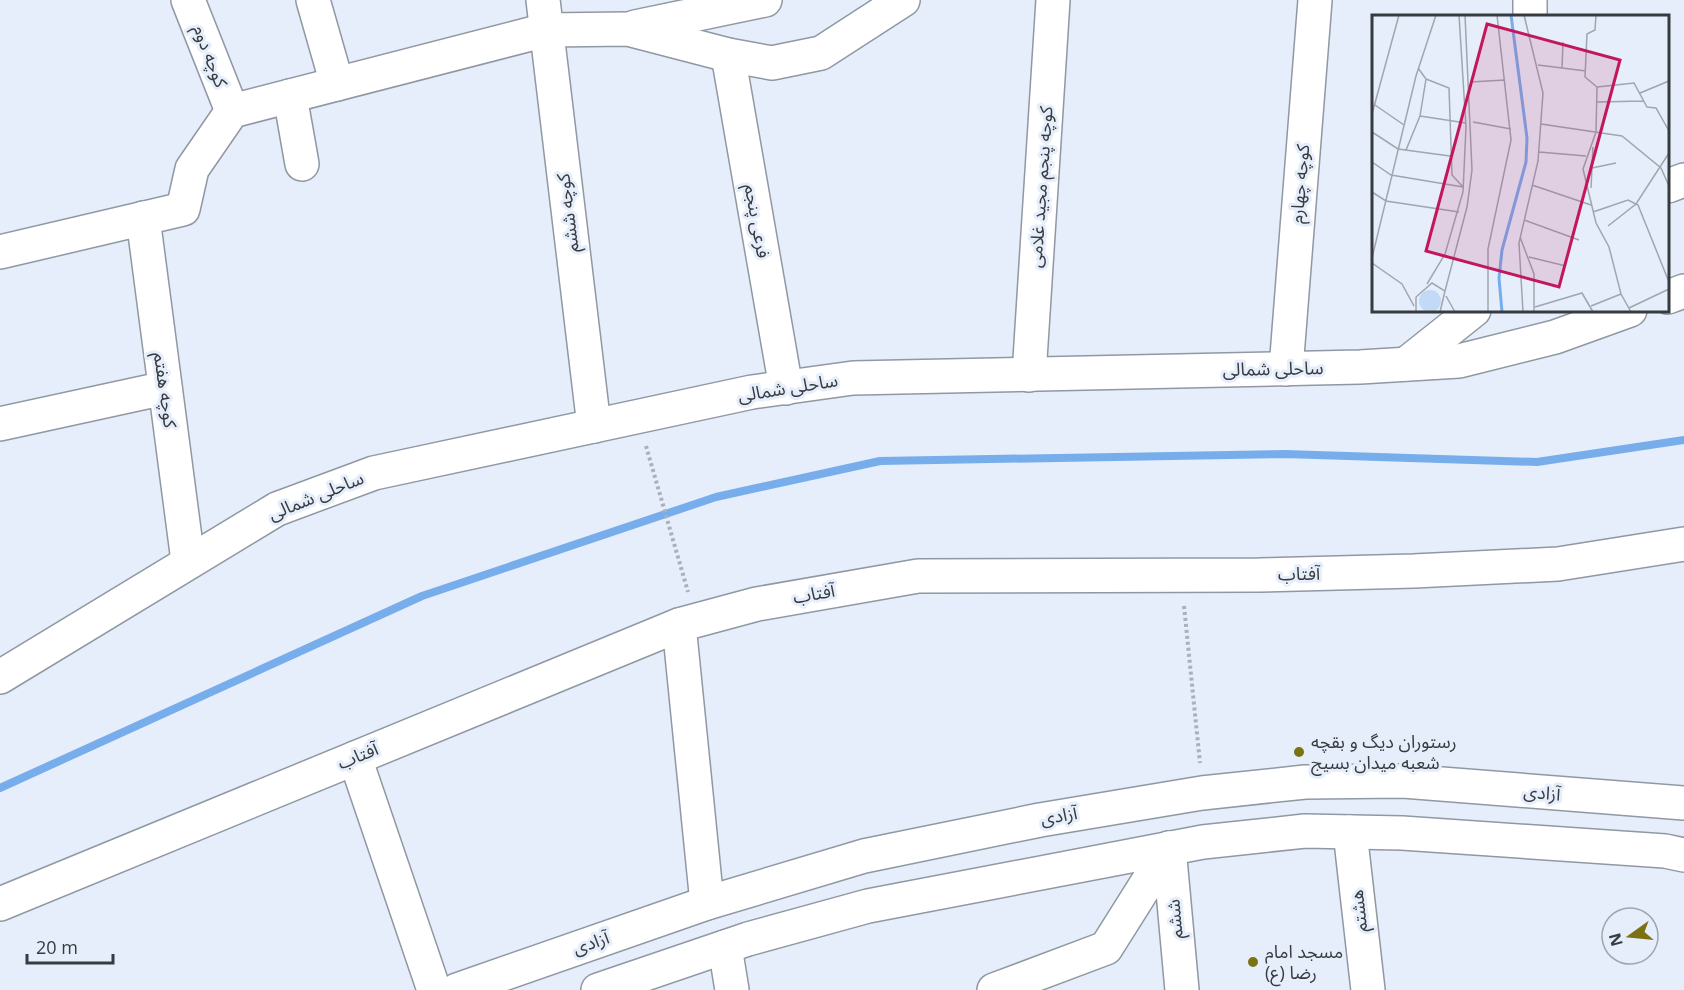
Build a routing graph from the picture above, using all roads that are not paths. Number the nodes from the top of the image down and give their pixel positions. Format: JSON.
{"nodes":[{"id":1,"x":188,"y":0,"type":"edge"},
{"id":2,"x":313,"y":0,"type":"edge"},
{"id":3,"x":765,"y":0,"type":"edge"},
{"id":4,"x":903,"y":0,"type":"edge"},
{"id":5,"x":1053,"y":0,"type":"edge"},
{"id":6,"x":1315,"y":0,"type":"edge"},
{"id":7,"x":544,"y":15,"type":"edge"},
{"id":8,"x":628,"y":29,"type":"junction"},
{"id":9,"x":728,"y":55,"type":"junction"},
{"id":10,"x":337,"y":84,"type":"junction"},
{"id":11,"x":290,"y":96,"type":"junction"},
{"id":12,"x":232,"y":111,"type":"junction"},
{"id":13,"x":302,"y":164,"type":"dead end"},
{"id":14,"x":1684,"y":180,"type":"edge"},
{"id":15,"x":1669,"y":186,"type":"edge"},
{"id":16,"x":142,"y":218,"type":"junction"},
{"id":17,"x":0,"y":252,"type":"edge"},
{"id":18,"x":1684,"y":291,"type":"edge"},
{"id":19,"x":1669,"y":297,"type":"edge"},
{"id":20,"x":1471,"y":312,"type":"edge"},
{"id":21,"x":1624,"y":312,"type":"edge"},
{"id":22,"x":1406,"y":364,"type":"junction"},
{"id":23,"x":1286,"y":369,"type":"junction"},
{"id":24,"x":1029,"y":375,"type":"junction"},
{"id":25,"x":165,"y":388,"type":"junction"},
{"id":26,"x":786,"y":388,"type":"junction"},
{"id":27,"x":0,"y":424,"type":"edge"},
{"id":28,"x":594,"y":426,"type":"junction"},
{"id":29,"x":1684,"y":544,"type":"edge"},
{"id":30,"x":189,"y":561,"type":"junction"},
{"id":31,"x":687,"y":622,"type":"junction"},
{"id":32,"x":0,"y":676,"type":"edge"},
{"id":33,"x":355,"y":758,"type":"junction"},
{"id":34,"x":1684,"y":803,"type":"edge"},
{"id":35,"x":1350,"y":832,"type":"junction"},
{"id":36,"x":1168,"y":848,"type":"junction"},
{"id":37,"x":1684,"y":855,"type":"edge"},
{"id":38,"x":707,"y":903,"type":"junction"},
{"id":39,"x":0,"y":904,"type":"edge"},
{"id":40,"x":725,"y":947,"type":"junction"},
{"id":41,"x":434,"y":990,"type":"edge"},
{"id":42,"x":457,"y":990,"type":"edge"},
{"id":43,"x":598,"y":990,"type":"edge"},
{"id":44,"x":732,"y":990,"type":"edge"},
{"id":45,"x":994,"y":990,"type":"edge"},
{"id":46,"x":1182,"y":990,"type":"edge"},
{"id":47,"x":1368,"y":990,"type":"edge"}],
"edges":[{"from":1,"to":12,"type":"street","name":"کوچه دوم"},
{"from":2,"to":10,"type":"street"},
{"from":3,"to":8,"type":"street"},
{"from":4,"to":9,"type":"street"},
{"from":5,"to":24,"type":"street","name":"کوچه پنجم مجید غلامی"},
{"from":6,"to":23,"type":"street","name":"کوچه چهارم"},
{"from":7,"to":8,"type":"street"},
{"from":7,"to":10,"type":"street"},
{"from":7,"to":28,"type":"street","name":"کوچه ششم"},
{"from":8,"to":9,"type":"street"},
{"from":9,"to":26,"type":"street","name":"فرعی پنجم"},
{"from":10,"to":11,"type":"street"},
{"from":11,"to":12,"type":"street"},
{"from":11,"to":13,"type":"street"},
{"from":12,"to":16,"type":"street"},
{"from":14,"to":15,"type":"street"},
{"from":16,"to":17,"type":"street"},
{"from":16,"to":25,"type":"street","name":"کوچه هفتم"},
{"from":18,"to":19,"type":"street"},
{"from":20,"to":22,"type":"street"},
{"from":21,"to":22,"type":"street","name":"ساحلی شمالی"},
{"from":22,"to":23,"type":"street","name":"ساحلی شمالی"},
{"from":23,"to":24,"type":"street","name":"ساحلی شمالی"},
{"from":24,"to":26,"type":"street","name":"ساحلی شمالی"},
{"from":25,"to":27,"type":"street"},
{"from":25,"to":30,"type":"street","name":"کوچه هفتم"},
{"from":26,"to":28,"type":"street","name":"ساحلی شمالی"},
{"from":28,"to":30,"type":"street","name":"ساحلی شمالی"},
{"from":29,"to":31,"type":"street","name":"آفتاب"},
{"from":30,"to":32,"type":"street","name":"ساحلی شمالی"},
{"from":31,"to":33,"type":"street","name":"آفتاب"},
{"from":31,"to":38,"type":"street"},
{"from":33,"to":39,"type":"street","name":"آفتاب"},
{"from":33,"to":41,"type":"street"},
{"from":34,"to":38,"type":"street","name":"آزادی"},
{"from":35,"to":36,"type":"street"},
{"from":35,"to":37,"type":"street"},
{"from":35,"to":47,"type":"street","name":"هشتم"},
{"from":36,"to":40,"type":"street"},
{"from":36,"to":45,"type":"street"},
{"from":36,"to":46,"type":"street","name":"ششم"},
{"from":38,"to":42,"type":"street","name":"آزادی"},
{"from":40,"to":43,"type":"street"},
{"from":40,"to":44,"type":"street"}]}
